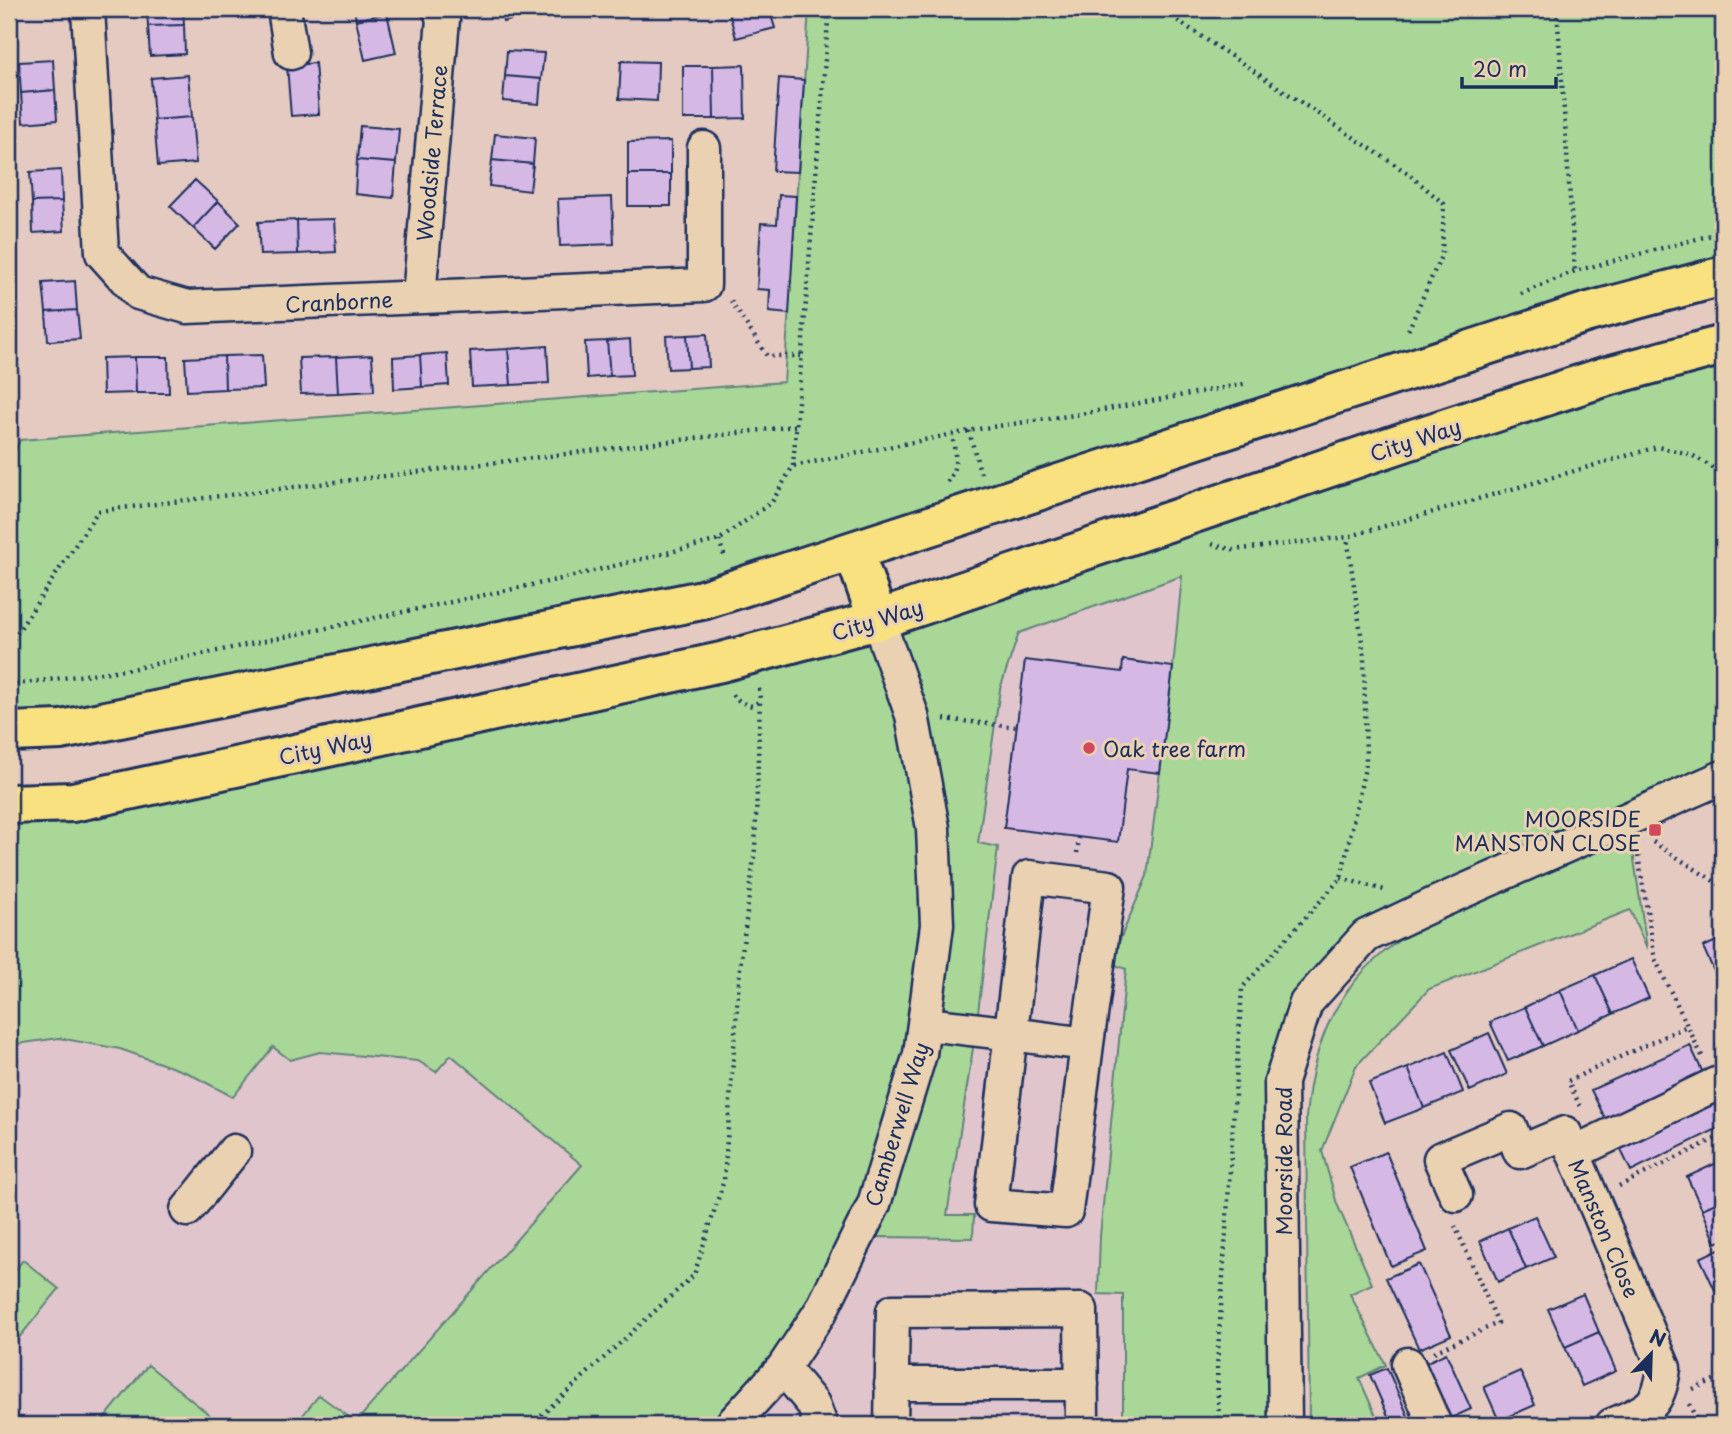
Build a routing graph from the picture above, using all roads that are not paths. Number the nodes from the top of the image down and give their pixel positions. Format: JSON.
{"nodes":[{"id":1,"x":88,"y":9,"type":"edge"},
{"id":2,"x":284,"y":9,"type":"edge"},
{"id":3,"x":439,"y":9,"type":"edge"},
{"id":4,"x":291,"y":53,"type":"dead end"},
{"id":5,"x":704,"y":148,"type":"dead end"},
{"id":6,"x":1723,"y":276,"type":"edge"},
{"id":7,"x":419,"y":297,"type":"junction"},
{"id":8,"x":1723,"y":345,"type":"edge"},
{"id":9,"x":854,"y":552,"type":"junction"},
{"id":10,"x":878,"y":620,"type":"junction"},
{"id":11,"x":9,"y":732,"type":"edge"},
{"id":12,"x":1723,"y":778,"type":"edge"},
{"id":13,"x":9,"y":804,"type":"edge"},
{"id":14,"x":924,"y":1024,"type":"junction"},
{"id":15,"x":1011,"y":1034,"type":"junction"},
{"id":16,"x":1087,"y":1044,"type":"junction"},
{"id":17,"x":1716,"y":1084,"type":"road end"},
{"id":18,"x":1569,"y":1143,"type":"junction"},
{"id":19,"x":234,"y":1151,"type":"dead end"},
{"id":20,"x":1455,"y":1195,"type":"road end"},
{"id":21,"x":187,"y":1210,"type":"dead end"},
{"id":22,"x":1408,"y":1364,"type":"road end"},
{"id":23,"x":783,"y":1368,"type":"junction"},
{"id":24,"x":891,"y":1384,"type":"junction"},
{"id":25,"x":1082,"y":1384,"type":"junction"},
{"id":26,"x":731,"y":1425,"type":"edge"},
{"id":27,"x":821,"y":1425,"type":"edge"},
{"id":28,"x":891,"y":1425,"type":"edge"},
{"id":29,"x":1082,"y":1425,"type":"edge"},
{"id":30,"x":1285,"y":1425,"type":"edge"},
{"id":31,"x":1435,"y":1425,"type":"edge"},
{"id":32,"x":1612,"y":1425,"type":"edge"}],
"edges":[{"from":1,"to":7,"type":"street","name":"Cranborne"},
{"from":2,"to":4,"type":"street"},
{"from":3,"to":7,"type":"street","name":"Woodside Terrace"},
{"from":5,"to":7,"type":"street","name":"Cranborne"},
{"from":6,"to":9,"type":"main road"},
{"from":8,"to":10,"type":"main road","name":"City Way"},
{"from":9,"to":10,"type":"main road"},
{"from":9,"to":11,"type":"main road"},
{"from":10,"to":13,"type":"main road","name":"City Way"},
{"from":10,"to":14,"type":"street","name":"Camberwell Way"},
{"from":12,"to":30,"type":"street","name":"Moorside Road"},
{"from":14,"to":15,"type":"street"},
{"from":14,"to":23,"type":"street","name":"Camberwell Way"},
{"from":15,"to":16,"type":"street"},
{"from":15,"to":16,"type":"street"},
{"from":15,"to":16,"type":"street"},
{"from":17,"to":18,"type":"street"},
{"from":18,"to":20,"type":"street","name":"Manston Close"},
{"from":18,"to":32,"type":"street","name":"Manston Close"},
{"from":19,"to":21,"type":"street"},
{"from":22,"to":31,"type":"street"},
{"from":23,"to":26,"type":"street","name":"Camberwell Way"},
{"from":23,"to":27,"type":"street"},
{"from":24,"to":25,"type":"street"},
{"from":24,"to":25,"type":"street"},
{"from":24,"to":28,"type":"street"},
{"from":25,"to":29,"type":"street"}]}
